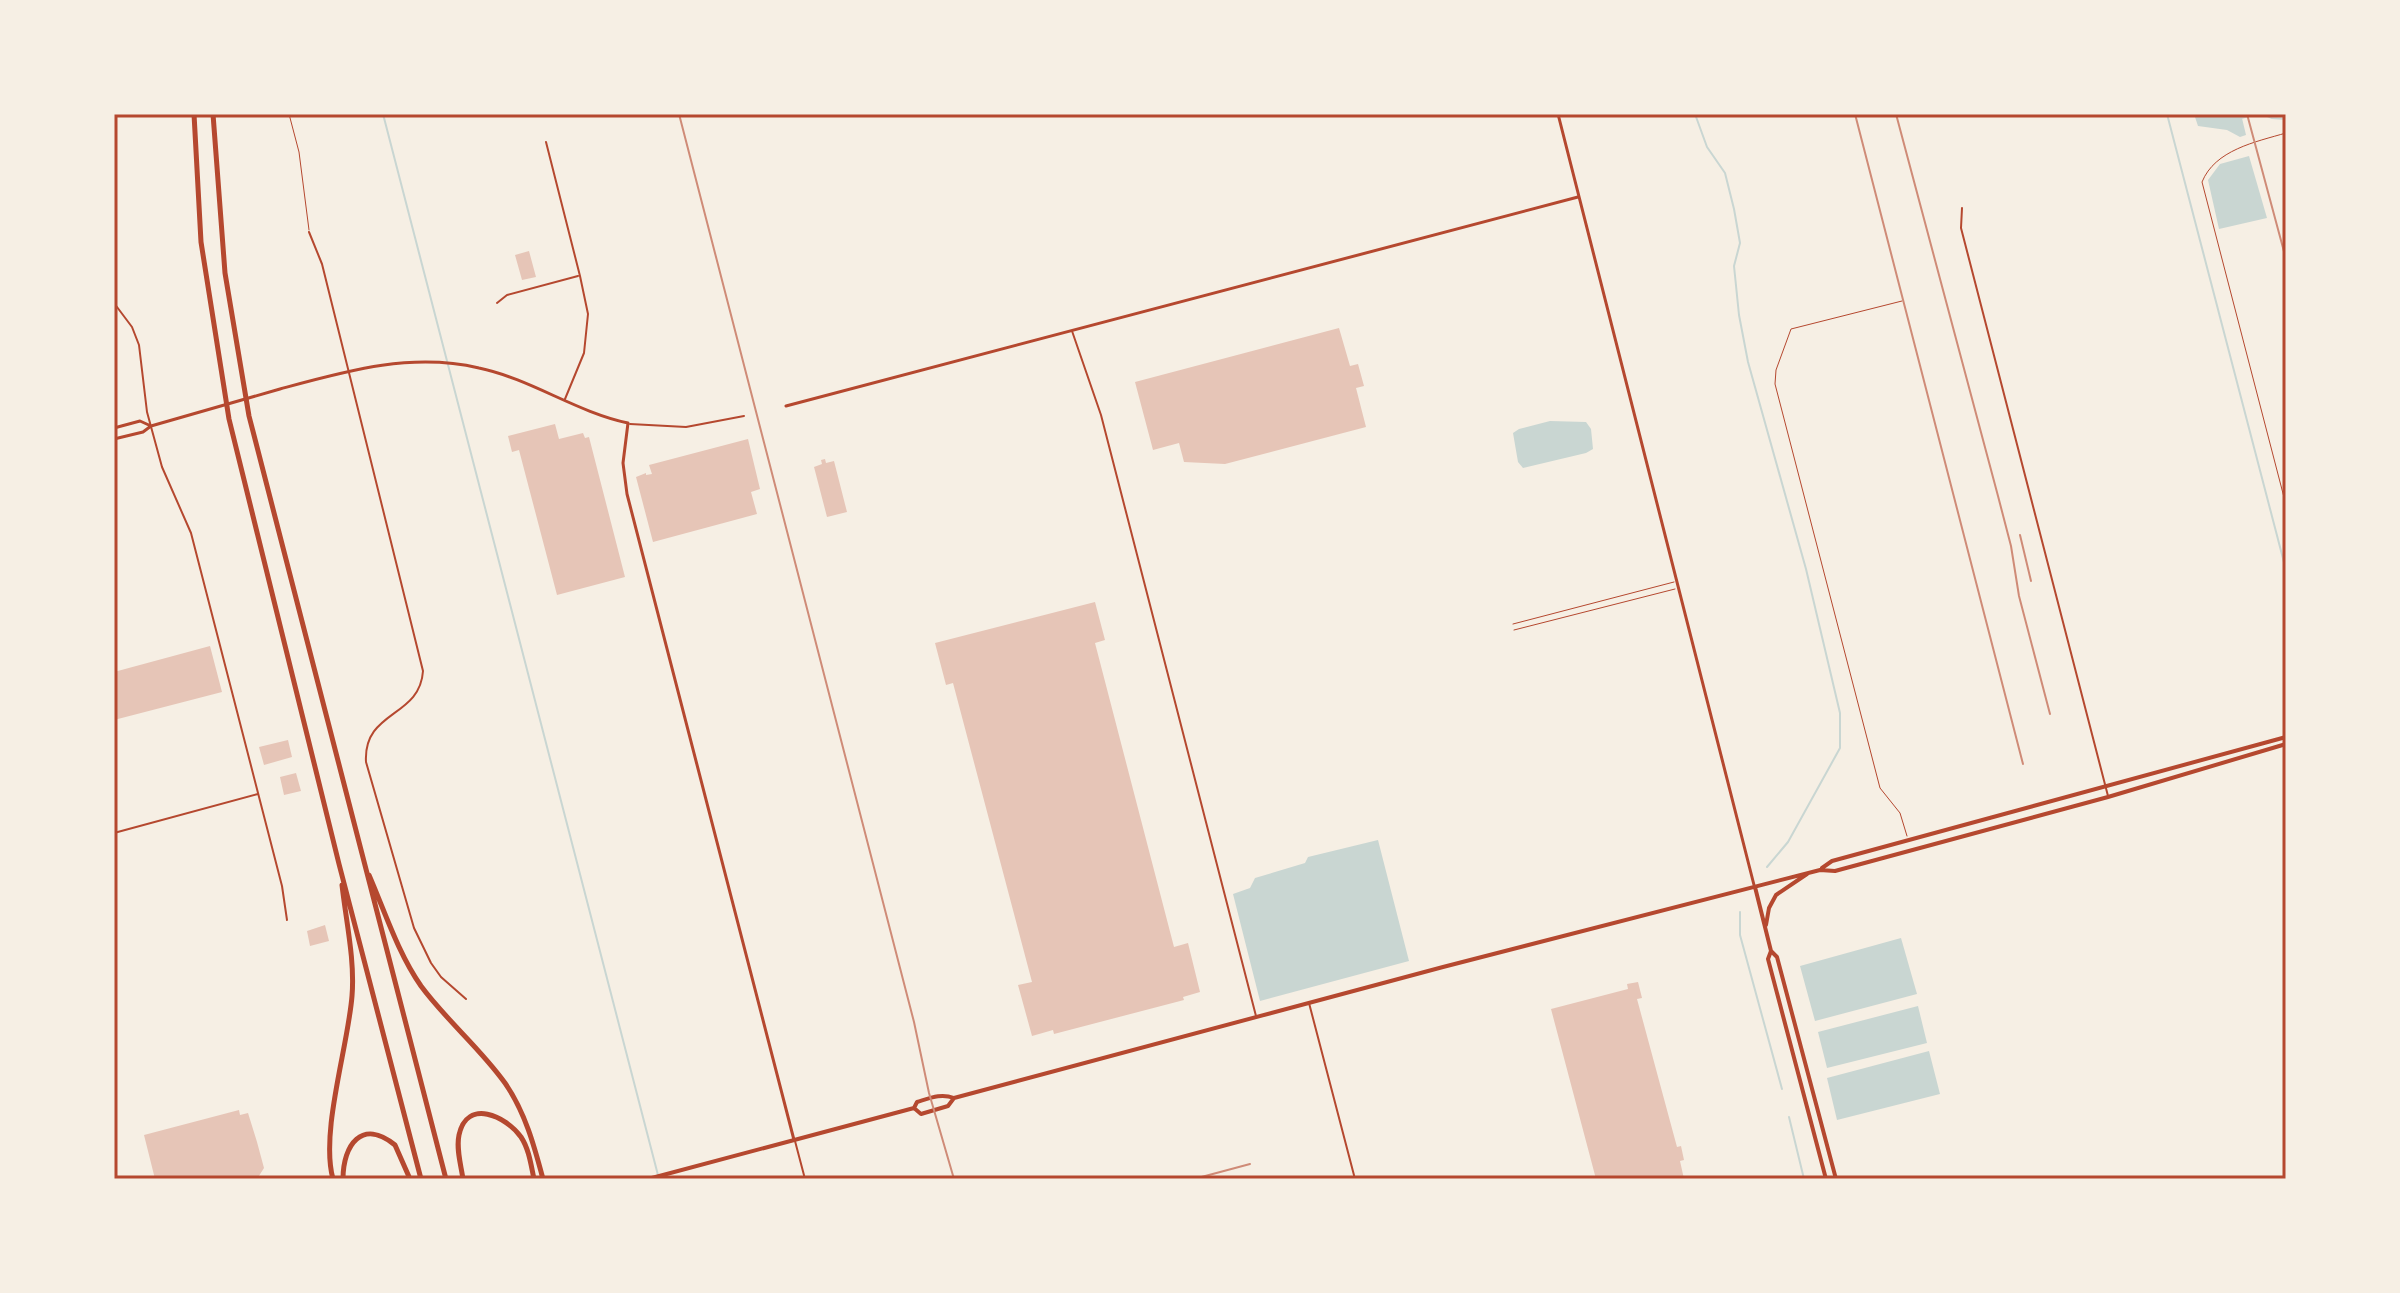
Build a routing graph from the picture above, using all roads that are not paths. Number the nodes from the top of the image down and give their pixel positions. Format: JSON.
{"nodes":[{"id":1,"x":194,"y":114,"type":"edge"},
{"id":2,"x":213,"y":114,"type":"edge"},
{"id":3,"x":289,"y":114,"type":"edge"},
{"id":4,"x":1558,"y":114,"type":"edge"},
{"id":5,"x":2286,"y":133,"type":"edge"},
{"id":6,"x":546,"y":142,"type":"dead end"},
{"id":7,"x":1578,"y":197,"type":"junction"},
{"id":8,"x":1962,"y":208,"type":"dead end"},
{"id":9,"x":309,"y":232,"type":"joint"},
{"id":10,"x":580,"y":276,"type":"junction"},
{"id":11,"x":1902,"y":301,"type":"dead end"},
{"id":12,"x":114,"y":303,"type":"edge"},
{"id":13,"x":497,"y":303,"type":"dead end"},
{"id":14,"x":1072,"y":331,"type":"junction"},
{"id":15,"x":346,"y":371,"type":"junction"},
{"id":16,"x":564,"y":400,"type":"junction"},
{"id":17,"x":786,"y":406,"type":"dead end"},
{"id":18,"x":744,"y":416,"type":"dead end"},
{"id":19,"x":628,"y":423,"type":"junction"},
{"id":20,"x":151,"y":426,"type":"junction"},
{"id":21,"x":114,"y":428,"type":"edge"},
{"id":22,"x":114,"y":439,"type":"edge"},
{"id":23,"x":2286,"y":505,"type":"edge"},
{"id":24,"x":1677,"y":582,"type":"junction"},
{"id":25,"x":1678,"y":588,"type":"junction"},
{"id":26,"x":1513,"y":624,"type":"dead end"},
{"id":27,"x":1514,"y":630,"type":"dead end"},
{"id":28,"x":2286,"y":737,"type":"edge"},
{"id":29,"x":2286,"y":744,"type":"edge"},
{"id":30,"x":2105,"y":788,"type":"junction"},
{"id":31,"x":258,"y":794,"type":"junction"},
{"id":32,"x":2108,"y":797,"type":"junction"},
{"id":33,"x":114,"y":833,"type":"edge"},
{"id":34,"x":1908,"y":841,"type":"junction"},
{"id":35,"x":362,"y":858,"type":"junction"},
{"id":36,"x":339,"y":864,"type":"junction"},
{"id":37,"x":1820,"y":870,"type":"junction"},
{"id":38,"x":1808,"y":873,"type":"junction"},
{"id":39,"x":1755,"y":887,"type":"junction"},
{"id":40,"x":287,"y":920,"type":"dead end"},
{"id":41,"x":1765,"y":928,"type":"junction"},
{"id":42,"x":1771,"y":951,"type":"junction"},
{"id":43,"x":466,"y":999,"type":"dead end"},
{"id":44,"x":1309,"y":1003,"type":"junction"},
{"id":45,"x":1257,"y":1017,"type":"junction"},
{"id":46,"x":954,"y":1098,"type":"junction"},
{"id":47,"x":914,"y":1108,"type":"junction"},
{"id":48,"x":794,"y":1140,"type":"junction"},
{"id":49,"x":333,"y":1179,"type":"edge"},
{"id":50,"x":343,"y":1179,"type":"edge"},
{"id":51,"x":410,"y":1179,"type":"edge"},
{"id":52,"x":421,"y":1179,"type":"edge"},
{"id":53,"x":446,"y":1179,"type":"edge"},
{"id":54,"x":463,"y":1179,"type":"edge"},
{"id":55,"x":534,"y":1179,"type":"edge"},
{"id":56,"x":543,"y":1179,"type":"edge"},
{"id":57,"x":648,"y":1179,"type":"edge"},
{"id":58,"x":805,"y":1179,"type":"edge"},
{"id":59,"x":1355,"y":1179,"type":"edge"},
{"id":60,"x":1826,"y":1179,"type":"edge"},
{"id":61,"x":1836,"y":1179,"type":"edge"}],
"edges":[{"from":1,"to":36,"type":"highway"},
{"from":2,"to":35,"type":"highway"},
{"from":3,"to":9,"type":"lane"},
{"from":4,"to":7,"type":"street"},
{"from":5,"to":23,"type":"lane"},
{"from":6,"to":10,"type":"street"},
{"from":7,"to":14,"type":"street"},
{"from":7,"to":24,"type":"street"},
{"from":8,"to":30,"type":"street"},
{"from":9,"to":15,"type":"street"},
{"from":10,"to":13,"type":"street"},
{"from":10,"to":16,"type":"street"},
{"from":11,"to":34,"type":"lane"},
{"from":12,"to":20,"type":"street"},
{"from":14,"to":17,"type":"street"},
{"from":14,"to":45,"type":"street"},
{"from":15,"to":16,"type":"street"},
{"from":15,"to":20,"type":"street"},
{"from":15,"to":43,"type":"street"},
{"from":16,"to":19,"type":"street"},
{"from":18,"to":19,"type":"street"},
{"from":19,"to":48,"type":"street"},
{"from":20,"to":21,"type":"street"},
{"from":20,"to":22,"type":"street"},
{"from":20,"to":31,"type":"street"},
{"from":24,"to":25,"type":"street"},
{"from":24,"to":26,"type":"lane"},
{"from":25,"to":27,"type":"lane"},
{"from":25,"to":39,"type":"street"},
{"from":28,"to":30,"type":"main road"},
{"from":29,"to":32,"type":"main road"},
{"from":30,"to":32,"type":"street"},
{"from":30,"to":34,"type":"main road"},
{"from":31,"to":33,"type":"street"},
{"from":31,"to":40,"type":"street"},
{"from":32,"to":37,"type":"main road"},
{"from":34,"to":37,"type":"main road"},
{"from":35,"to":53,"type":"highway"},
{"from":35,"to":56,"type":"highway"},
{"from":36,"to":49,"type":"highway"},
{"from":36,"to":52,"type":"highway"},
{"from":37,"to":38,"type":"main road"},
{"from":38,"to":39,"type":"main road"},
{"from":38,"to":41,"type":"main road"},
{"from":39,"to":41,"type":"main road"},
{"from":39,"to":44,"type":"main road"},
{"from":41,"to":42,"type":"main road"},
{"from":42,"to":60,"type":"main road"},
{"from":42,"to":61,"type":"main road"},
{"from":44,"to":45,"type":"main road"},
{"from":44,"to":59,"type":"street"},
{"from":45,"to":46,"type":"main road"},
{"from":46,"to":47,"type":"main road"},
{"from":46,"to":47,"type":"main road"},
{"from":47,"to":48,"type":"main road"},
{"from":48,"to":57,"type":"main road"},
{"from":48,"to":58,"type":"street"},
{"from":50,"to":51,"type":"highway"},
{"from":54,"to":55,"type":"highway"}]}
